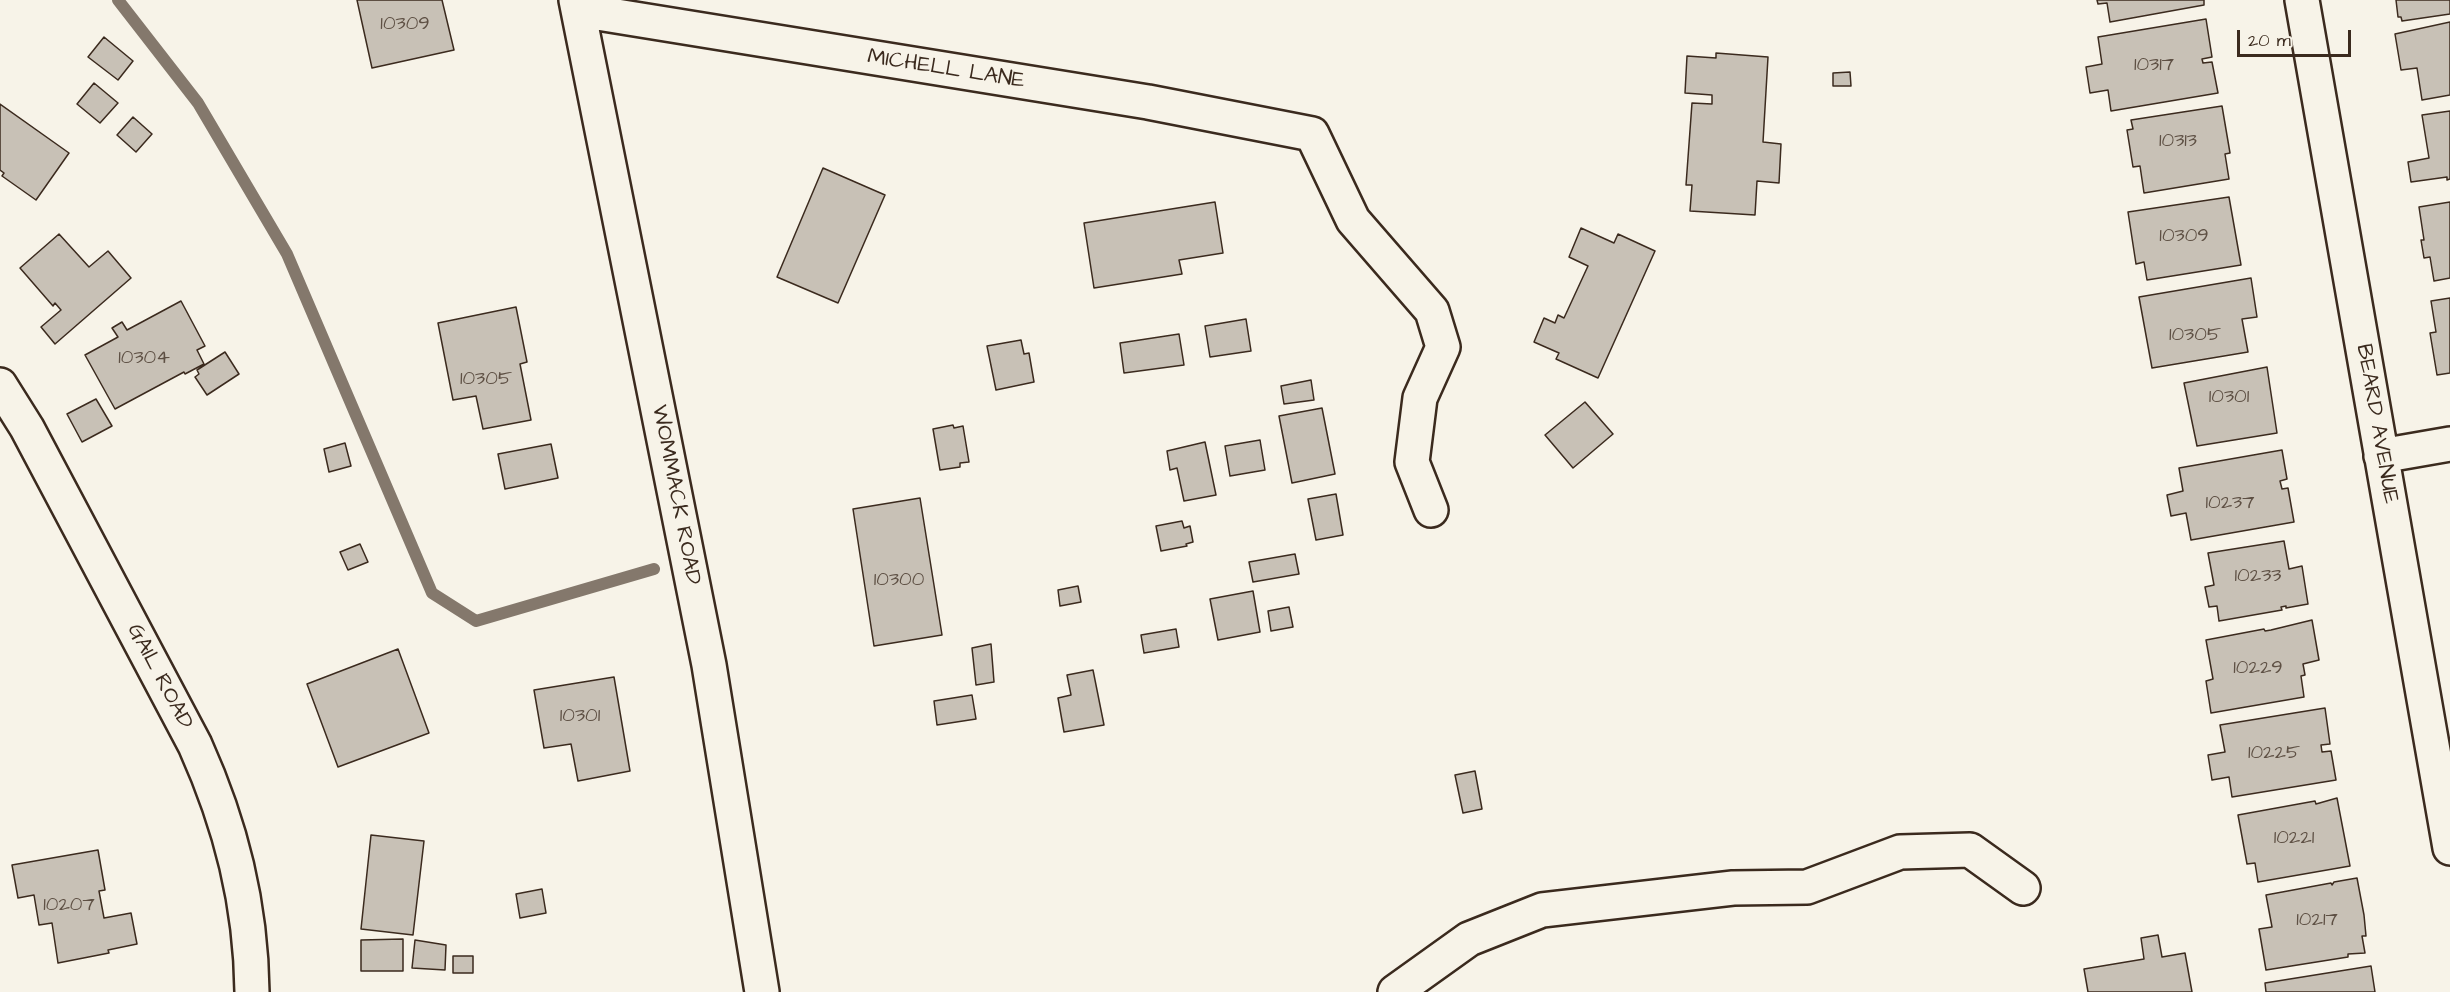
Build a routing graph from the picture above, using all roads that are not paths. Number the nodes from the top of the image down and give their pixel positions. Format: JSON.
{"nodes":[{"id":1,"x":2302,"y":0,"type":"edge"},
{"id":2,"x":578,"y":5,"type":"edge"},
{"id":3,"x":0,"y":385,"type":"edge"},
{"id":4,"x":2450,"y":444,"type":"edge"},
{"id":5,"x":2381,"y":456,"type":"junction"},
{"id":6,"x":1431,"y":510,"type":"dead end"},
{"id":7,"x":2450,"y":848,"type":"edge"},
{"id":8,"x":2023,"y":888,"type":"dead end"},
{"id":9,"x":252,"y":992,"type":"edge"},
{"id":10,"x":762,"y":992,"type":"edge"},
{"id":11,"x":1395,"y":992,"type":"edge"}],
"edges":[{"from":1,"to":5,"type":"street","name":"BEARD AVENUE"},
{"from":2,"to":6,"type":"street","name":"MICHELL LANE"},
{"from":2,"to":10,"type":"street","name":"WOMMACK ROAD"},
{"from":3,"to":9,"type":"street","name":"GAIL ROAD"},
{"from":4,"to":5,"type":"street"},
{"from":5,"to":7,"type":"street","name":"BEARD AVENUE"},
{"from":8,"to":11,"type":"street"}]}
